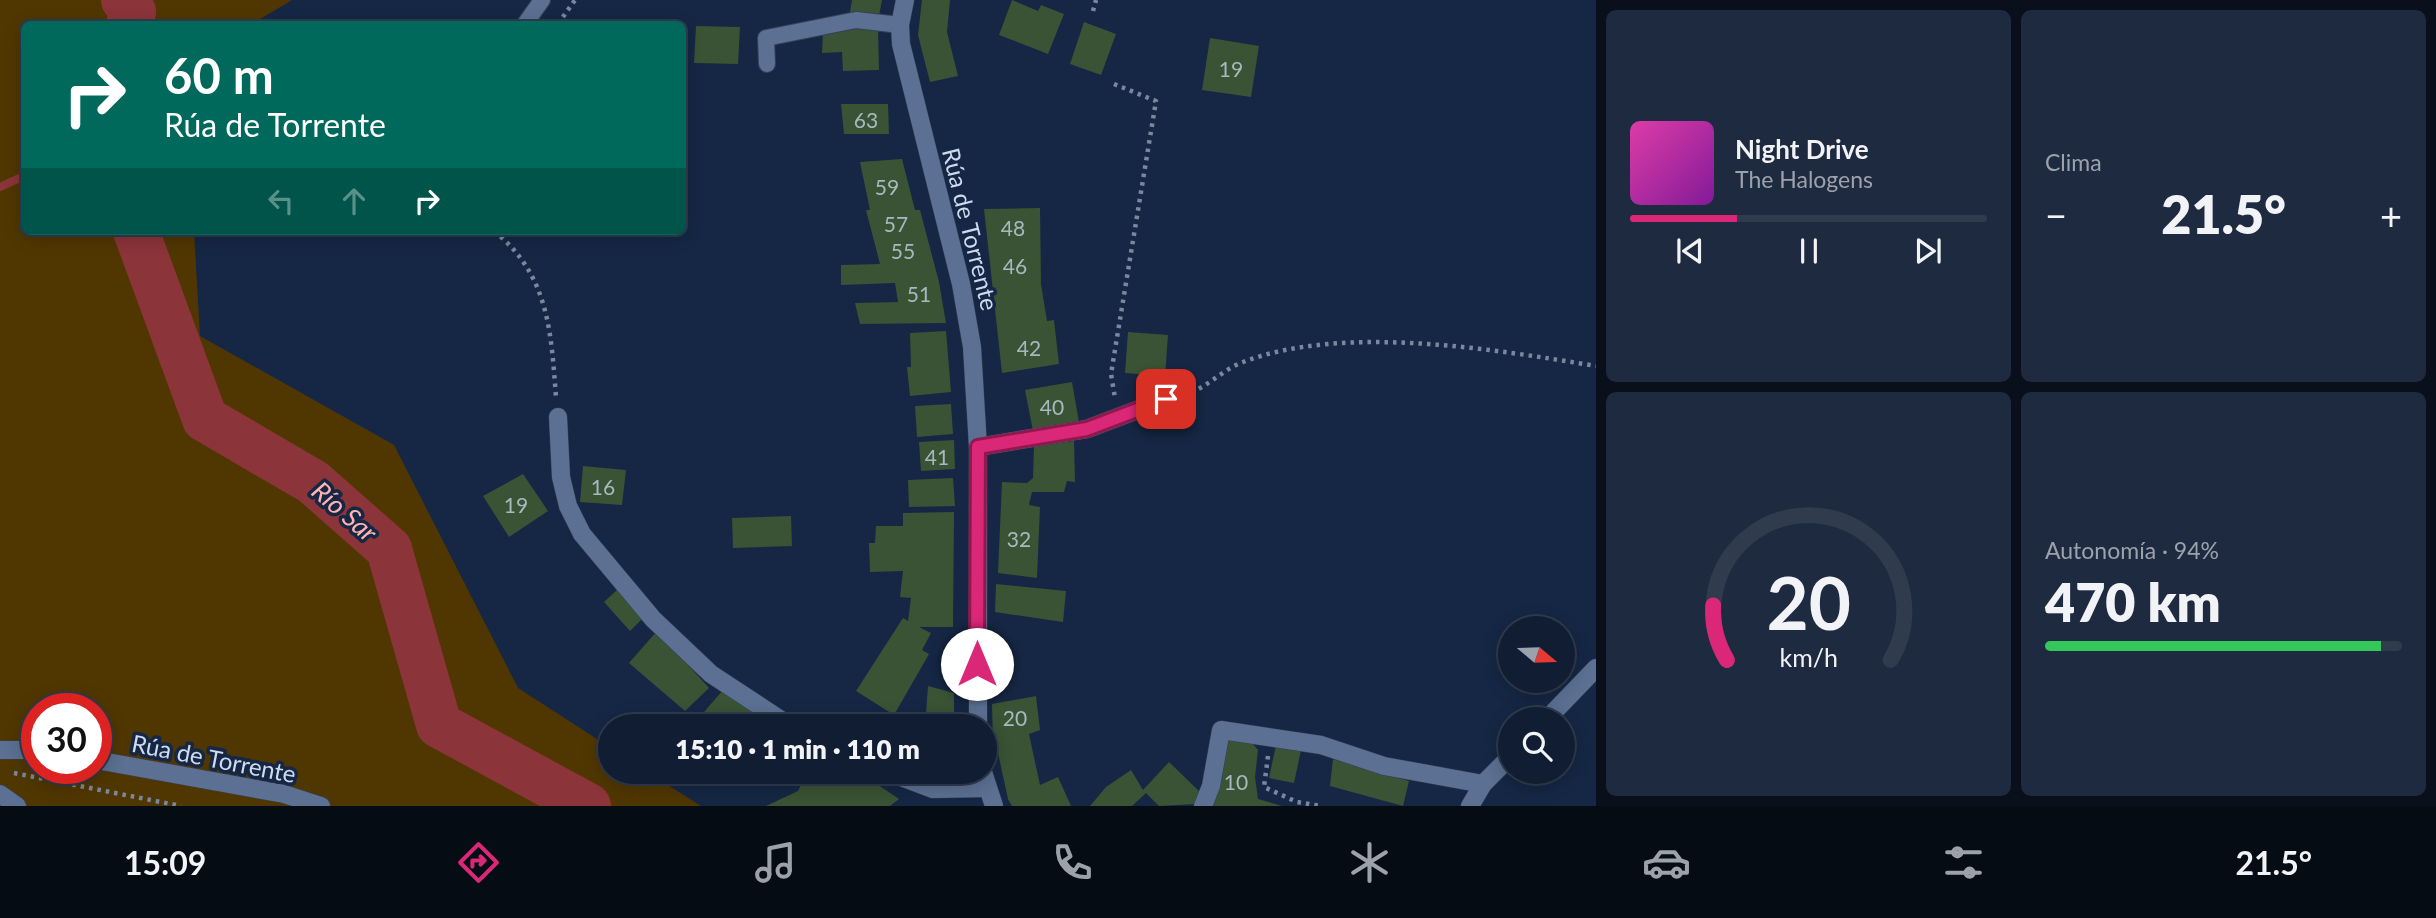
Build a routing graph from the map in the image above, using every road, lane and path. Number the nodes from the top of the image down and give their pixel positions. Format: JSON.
{"nodes":[{"id":1,"x":542,"y":0,"type":"edge"},
{"id":2,"x":575,"y":0,"type":"edge"},
{"id":3,"x":905,"y":0,"type":"edge"},
{"id":4,"x":1097,"y":0,"type":"edge"},
{"id":5,"x":1093,"y":11,"type":"dead end"},
{"id":6,"x":527,"y":21,"type":"edge"},
{"id":7,"x":560,"y":21,"type":"edge"},
{"id":8,"x":900,"y":25,"type":"junction"},
{"id":9,"x":768,"y":64,"type":"dead end"},
{"id":10,"x":1114,"y":84,"type":"dead end"},
{"id":11,"x":498,"y":235,"type":"edge"},
{"id":12,"x":1596,"y":366,"type":"edge"},
{"id":13,"x":1166,"y":399,"type":"joint"},
{"id":14,"x":558,"y":417,"type":"joint"},
{"id":15,"x":1118,"y":417,"type":"junction"},
{"id":16,"x":978,"y":447,"type":"junction"},
{"id":17,"x":1596,"y":668,"type":"edge"},
{"id":18,"x":1559,"y":707,"type":"edge"},
{"id":19,"x":772,"y":714,"type":"edge"},
{"id":20,"x":978,"y":714,"type":"edge"},
{"id":21,"x":1270,"y":737,"type":"junction"},
{"id":22,"x":0,"y":750,"type":"edge"},
{"id":23,"x":21,"y":750,"type":"edge"},
{"id":24,"x":112,"y":764,"type":"edge"},
{"id":25,"x":1498,"y":769,"type":"edge"},
{"id":26,"x":10,"y":773,"type":"dead end"},
{"id":27,"x":920,"y":784,"type":"edge"},
{"id":28,"x":962,"y":784,"type":"edge"},
{"id":29,"x":986,"y":784,"type":"edge"},
{"id":30,"x":1483,"y":785,"type":"junction"},
{"id":31,"x":0,"y":794,"type":"edge"},
{"id":32,"x":17,"y":806,"type":"edge"},
{"id":33,"x":181,"y":806,"type":"edge"},
{"id":34,"x":321,"y":806,"type":"edge"},
{"id":35,"x":994,"y":806,"type":"edge"},
{"id":36,"x":1203,"y":806,"type":"edge"},
{"id":37,"x":1321,"y":806,"type":"edge"},
{"id":38,"x":1470,"y":806,"type":"edge"}],
"edges":[{"from":1,"to":6,"type":"lane"},
{"from":2,"to":7,"type":"path"},
{"from":3,"to":8,"type":"street","name":"Rúa de Torrente"},
{"from":4,"to":5,"type":"path"},
{"from":8,"to":9,"type":"lane"},
{"from":8,"to":16,"type":"street","name":"Rúa de Torrente"},
{"from":10,"to":15,"type":"path"},
{"from":11,"to":14,"type":"path"},
{"from":12,"to":13,"type":"path"},
{"from":13,"to":15,"type":"street"},
{"from":14,"to":19,"type":"street"},
{"from":15,"to":16,"type":"street"},
{"from":16,"to":20,"type":"street","name":"Rúa de Torrente"},
{"from":17,"to":18,"type":"street"},
{"from":21,"to":30,"type":"street"},
{"from":21,"to":36,"type":"street"},
{"from":21,"to":37,"type":"path"},
{"from":22,"to":23,"type":"street"},
{"from":24,"to":34,"type":"street","name":"Rúa de Torrente"},
{"from":25,"to":30,"type":"street"},
{"from":26,"to":33,"type":"path"},
{"from":27,"to":28,"type":"street"},
{"from":29,"to":35,"type":"street"},
{"from":30,"to":38,"type":"street"},
{"from":31,"to":32,"type":"street"}]}
